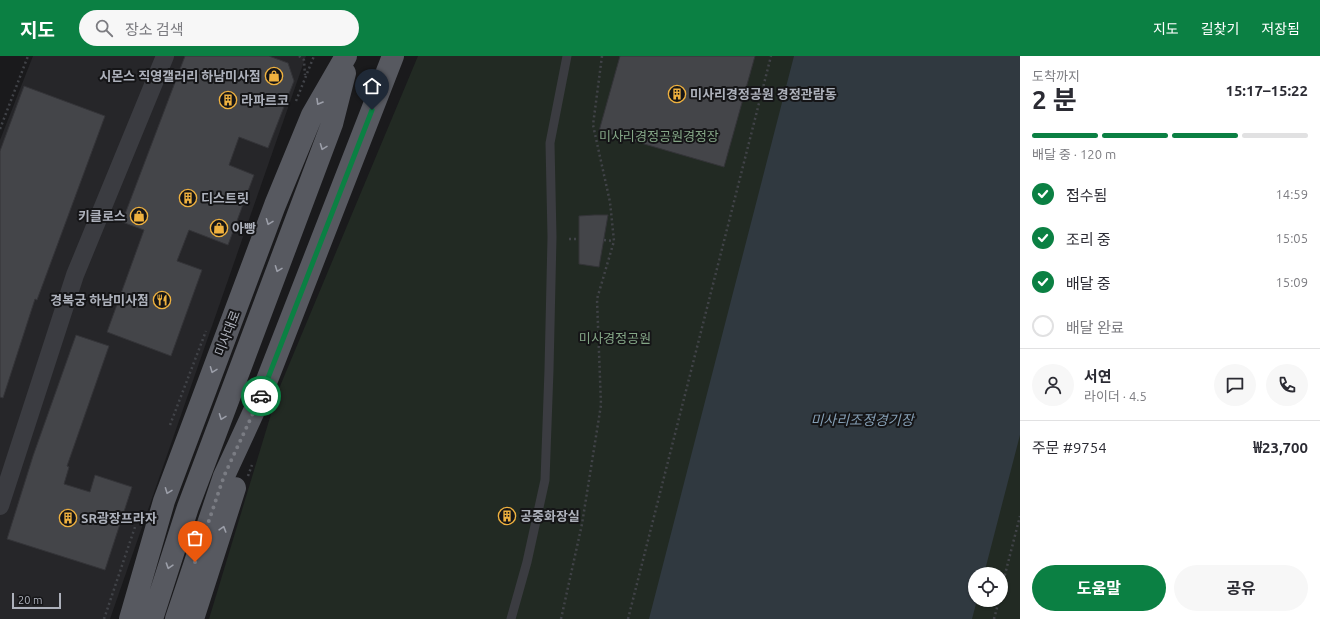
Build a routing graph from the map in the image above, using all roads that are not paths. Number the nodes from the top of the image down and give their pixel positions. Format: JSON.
{"nodes":[{"id":1,"x":165,"y":56,"type":"edge"},
{"id":2,"x":347,"y":56,"type":"edge"},
{"id":3,"x":393,"y":56,"type":"edge"},
{"id":4,"x":566,"y":56,"type":"edge"},
{"id":5,"x":260,"y":398,"type":"junction"},
{"id":6,"x":0,"y":506,"type":"edge"},
{"id":7,"x":130,"y":619,"type":"edge"},
{"id":8,"x":152,"y":619,"type":"edge"},
{"id":9,"x":176,"y":619,"type":"edge"},
{"id":10,"x":193,"y":619,"type":"edge"},
{"id":11,"x":511,"y":619,"type":"edge"}],
"edges":[{"from":1,"to":6,"type":"street"},
{"from":2,"to":7,"type":"main road","name":"미사대로","one_way":true},
{"from":2,"to":8,"type":"main road","name":"미사대로","one_way":true},
{"from":3,"to":5,"type":"main road"},
{"from":4,"to":11,"type":"lane"},
{"from":5,"to":9,"type":"main road"},
{"from":10,"to":5,"type":"main road","one_way":true}]}
